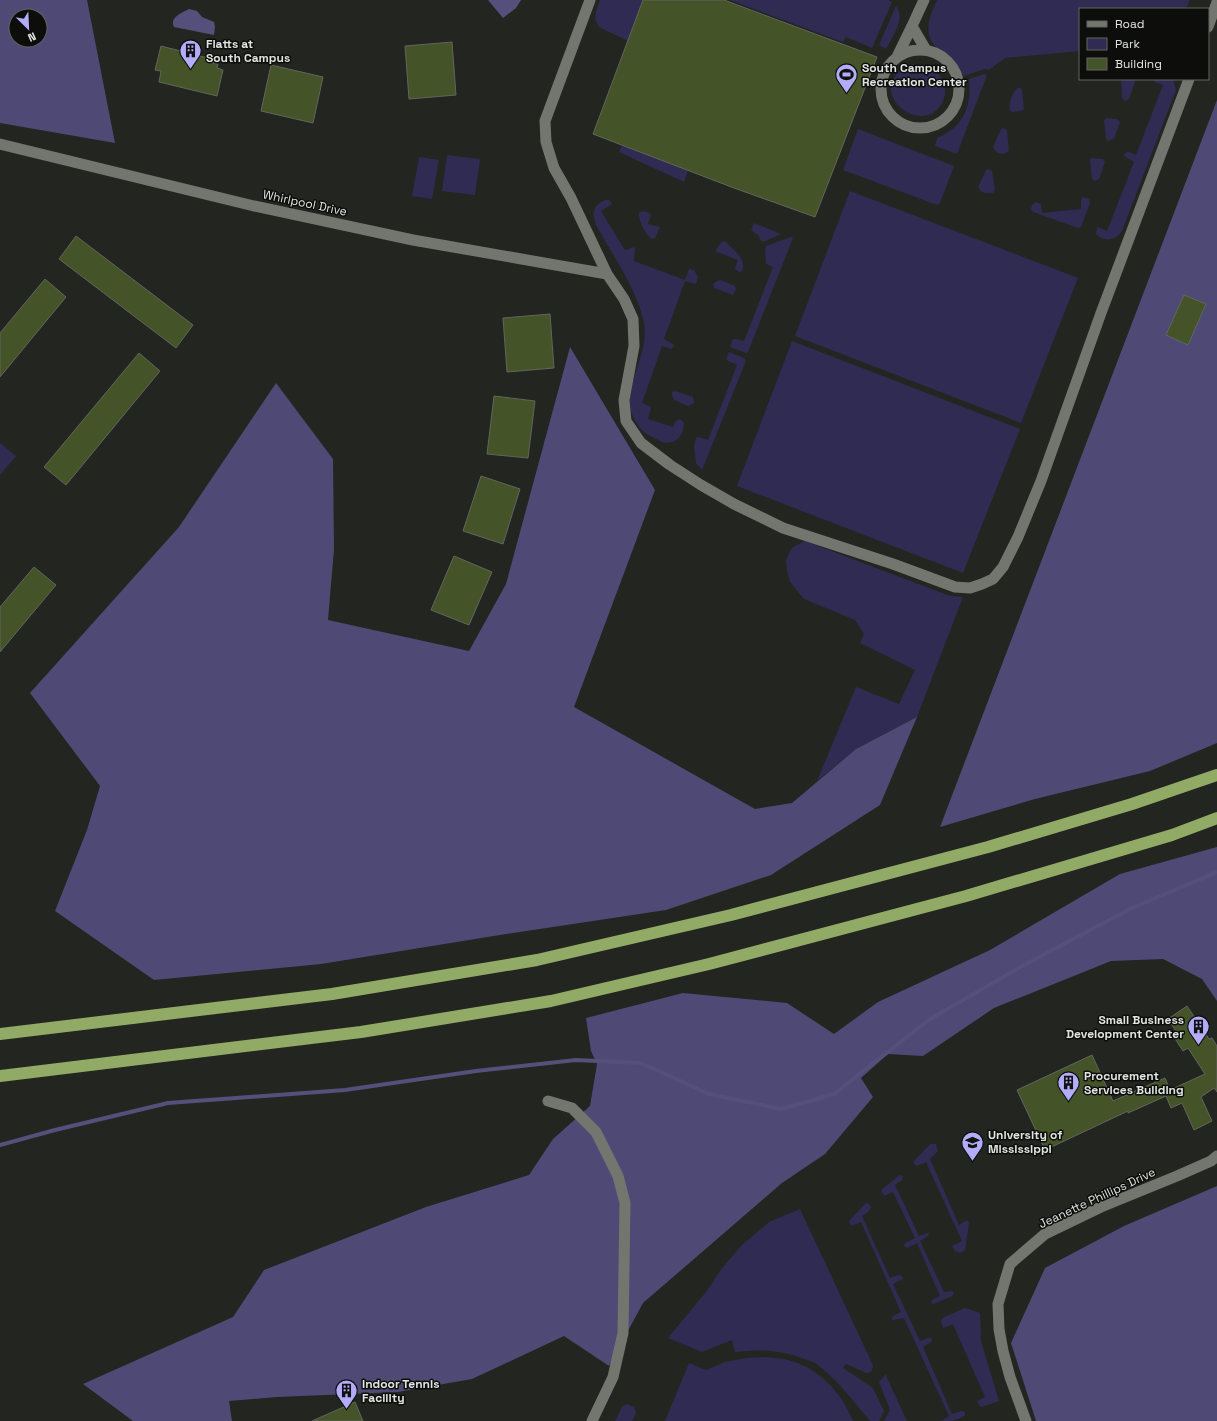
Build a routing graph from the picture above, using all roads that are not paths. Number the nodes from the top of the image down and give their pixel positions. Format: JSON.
{"nodes":[{"id":1,"x":590,"y":0,"type":"edge"},
{"id":2,"x":924,"y":0,"type":"edge"},
{"id":3,"x":1217,"y":2,"type":"edge"},
{"id":4,"x":1209,"y":23,"type":"edge"},
{"id":5,"x":912,"y":26,"type":"junction"},
{"id":6,"x":926,"y":50,"type":"junction"},
{"id":7,"x":897,"y":57,"type":"junction"},
{"id":8,"x":1189,"y":80,"type":"edge"},
{"id":9,"x":0,"y":144,"type":"edge"},
{"id":10,"x":607,"y":274,"type":"junction"},
{"id":11,"x":1217,"y":775,"type":"edge"},
{"id":12,"x":1217,"y":818,"type":"edge"},
{"id":13,"x":1217,"y":823,"type":"edge"},
{"id":14,"x":1172,"y":835,"type":"junction"},
{"id":15,"x":0,"y":1034,"type":"edge"},
{"id":16,"x":0,"y":1076,"type":"edge"},
{"id":17,"x":548,"y":1101,"type":"dead end"},
{"id":18,"x":1217,"y":1156,"type":"edge"},
{"id":19,"x":593,"y":1420,"type":"edge"},
{"id":20,"x":1026,"y":1421,"type":"edge"}],
"edges":[{"from":1,"to":10,"type":"street"},
{"from":2,"to":5,"type":"street"},
{"from":3,"to":4,"type":"street"},
{"from":5,"to":6,"type":"street"},
{"from":5,"to":7,"type":"street"},
{"from":6,"to":7,"type":"street"},
{"from":6,"to":7,"type":"street"},
{"from":8,"to":10,"type":"street"},
{"from":9,"to":10,"type":"street","name":"Whirlpool Drive"},
{"from":11,"to":15,"type":"highway"},
{"from":12,"to":14,"type":"highway"},
{"from":13,"to":14,"type":"highway"},
{"from":14,"to":16,"type":"highway"},
{"from":17,"to":19,"type":"street"},
{"from":18,"to":20,"type":"street","name":"Jeanette Phillips Drive"}]}
